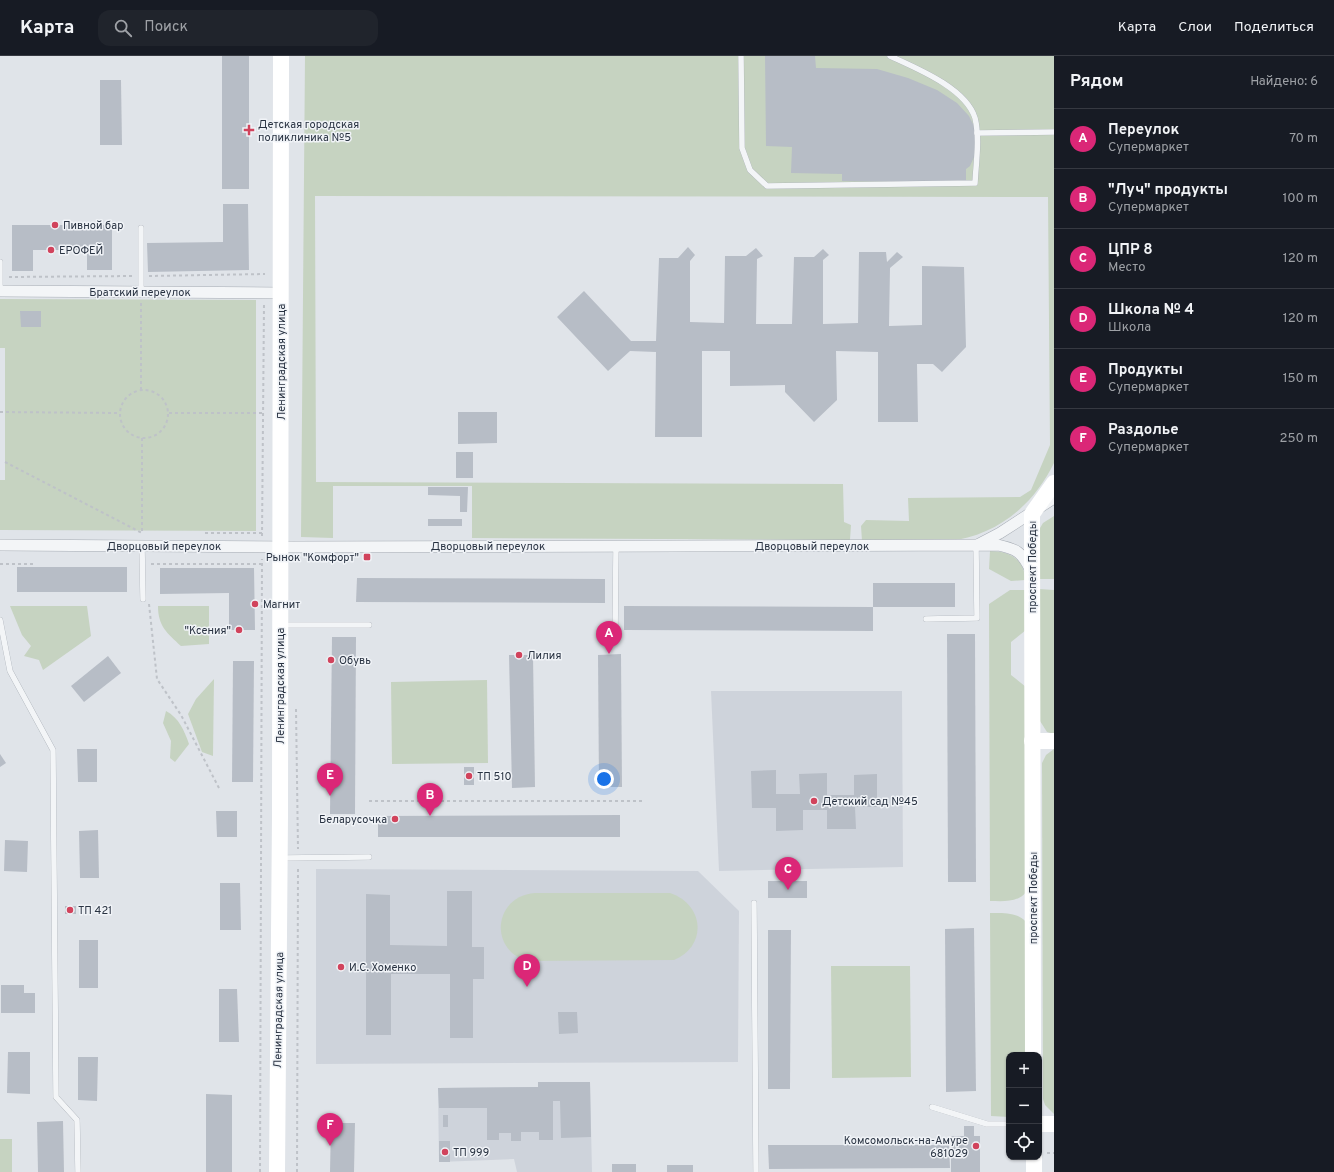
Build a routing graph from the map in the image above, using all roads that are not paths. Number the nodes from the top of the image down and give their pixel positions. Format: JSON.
{"nodes":[{"id":1,"x":281,"y":56,"type":"edge"},
{"id":2,"x":741,"y":56,"type":"edge"},
{"id":3,"x":890,"y":56,"type":"edge"},
{"id":4,"x":1054,"y":132,"type":"edge"},
{"id":5,"x":977,"y":133,"type":"junction"},
{"id":6,"x":141,"y":228,"type":"dead end"},
{"id":7,"x":0,"y":262,"type":"edge"},
{"id":8,"x":0,"y":276,"type":"edge"},
{"id":9,"x":0,"y":291,"type":"edge"},
{"id":10,"x":281,"y":293,"type":"junction"},
{"id":11,"x":141,"y":295,"type":"junction"},
{"id":12,"x":1054,"y":483,"type":"edge"},
{"id":13,"x":1046,"y":505,"type":"edge"},
{"id":14,"x":976,"y":545,"type":"junction"},
{"id":15,"x":0,"y":546,"type":"edge"},
{"id":16,"x":142,"y":546,"type":"junction"},
{"id":17,"x":616,"y":546,"type":"junction"},
{"id":18,"x":280,"y":547,"type":"junction"},
{"id":19,"x":1032,"y":574,"type":"junction"},
{"id":20,"x":146,"y":599,"type":"road end"},
{"id":21,"x":926,"y":619,"type":"dead end"},
{"id":22,"x":0,"y":620,"type":"edge"},
{"id":23,"x":280,"y":625,"type":"junction"},
{"id":24,"x":369,"y":625,"type":"dead end"},
{"id":25,"x":615,"y":638,"type":"dead end"},
{"id":26,"x":1032,"y":741,"type":"junction"},
{"id":27,"x":1054,"y":741,"type":"edge"},
{"id":28,"x":369,"y":857,"type":"dead end"},
{"id":29,"x":280,"y":858,"type":"junction"},
{"id":30,"x":754,"y":903,"type":"dead end"},
{"id":31,"x":1033,"y":1052,"type":"edge"},
{"id":32,"x":932,"y":1107,"type":"dead end"},
{"id":33,"x":1006,"y":1124,"type":"edge"},
{"id":34,"x":1042,"y":1124,"type":"edge"},
{"id":35,"x":1054,"y":1124,"type":"edge"},
{"id":36,"x":1038,"y":1160,"type":"edge"},
{"id":37,"x":78,"y":1172,"type":"edge"},
{"id":38,"x":277,"y":1172,"type":"edge"},
{"id":39,"x":756,"y":1172,"type":"edge"},
{"id":40,"x":1034,"y":1172,"type":"edge"}],
"edges":[{"from":1,"to":10,"type":"main road","name":"Ленинградская улица"},
{"from":2,"to":5,"type":"lane"},
{"from":3,"to":5,"type":"lane"},
{"from":4,"to":5,"type":"lane"},
{"from":6,"to":11,"type":"lane"},
{"from":7,"to":8,"type":"lane"},
{"from":8,"to":9,"type":"lane"},
{"from":9,"to":11,"type":"street","name":"Братский переулок"},
{"from":10,"to":11,"type":"street","name":"Братский переулок"},
{"from":10,"to":18,"type":"main road","name":"Ленинградская улица"},
{"from":12,"to":13,"type":"main road","name":"проспект Победы"},
{"from":13,"to":14,"type":"street","name":"Дворцовый переулок"},
{"from":13,"to":19,"type":"main road","name":"проспект Победы"},
{"from":14,"to":17,"type":"street","name":"Дворцовый переулок"},
{"from":14,"to":19,"type":"street","name":"Дворцовый переулок"},
{"from":14,"to":21,"type":"lane"},
{"from":15,"to":16,"type":"street","name":"Дворцовый переулок"},
{"from":16,"to":18,"type":"street","name":"Дворцовый переулок"},
{"from":16,"to":20,"type":"lane"},
{"from":17,"to":18,"type":"street","name":"Дворцовый переулок"},
{"from":17,"to":25,"type":"lane"},
{"from":18,"to":23,"type":"main road","name":"Ленинградская улица"},
{"from":19,"to":26,"type":"main road","name":"проспект Победы"},
{"from":22,"to":37,"type":"lane"},
{"from":23,"to":24,"type":"lane"},
{"from":23,"to":29,"type":"main road","name":"Ленинградская улица"},
{"from":26,"to":27,"type":"main road"},
{"from":26,"to":31,"type":"main road","name":"проспект Победы"},
{"from":28,"to":29,"type":"lane"},
{"from":29,"to":38,"type":"main road","name":"Ленинградская улица"},
{"from":30,"to":39,"type":"lane"},
{"from":32,"to":33,"type":"lane"},
{"from":34,"to":35,"type":"main road"},
{"from":36,"to":40,"type":"main road"}]}
